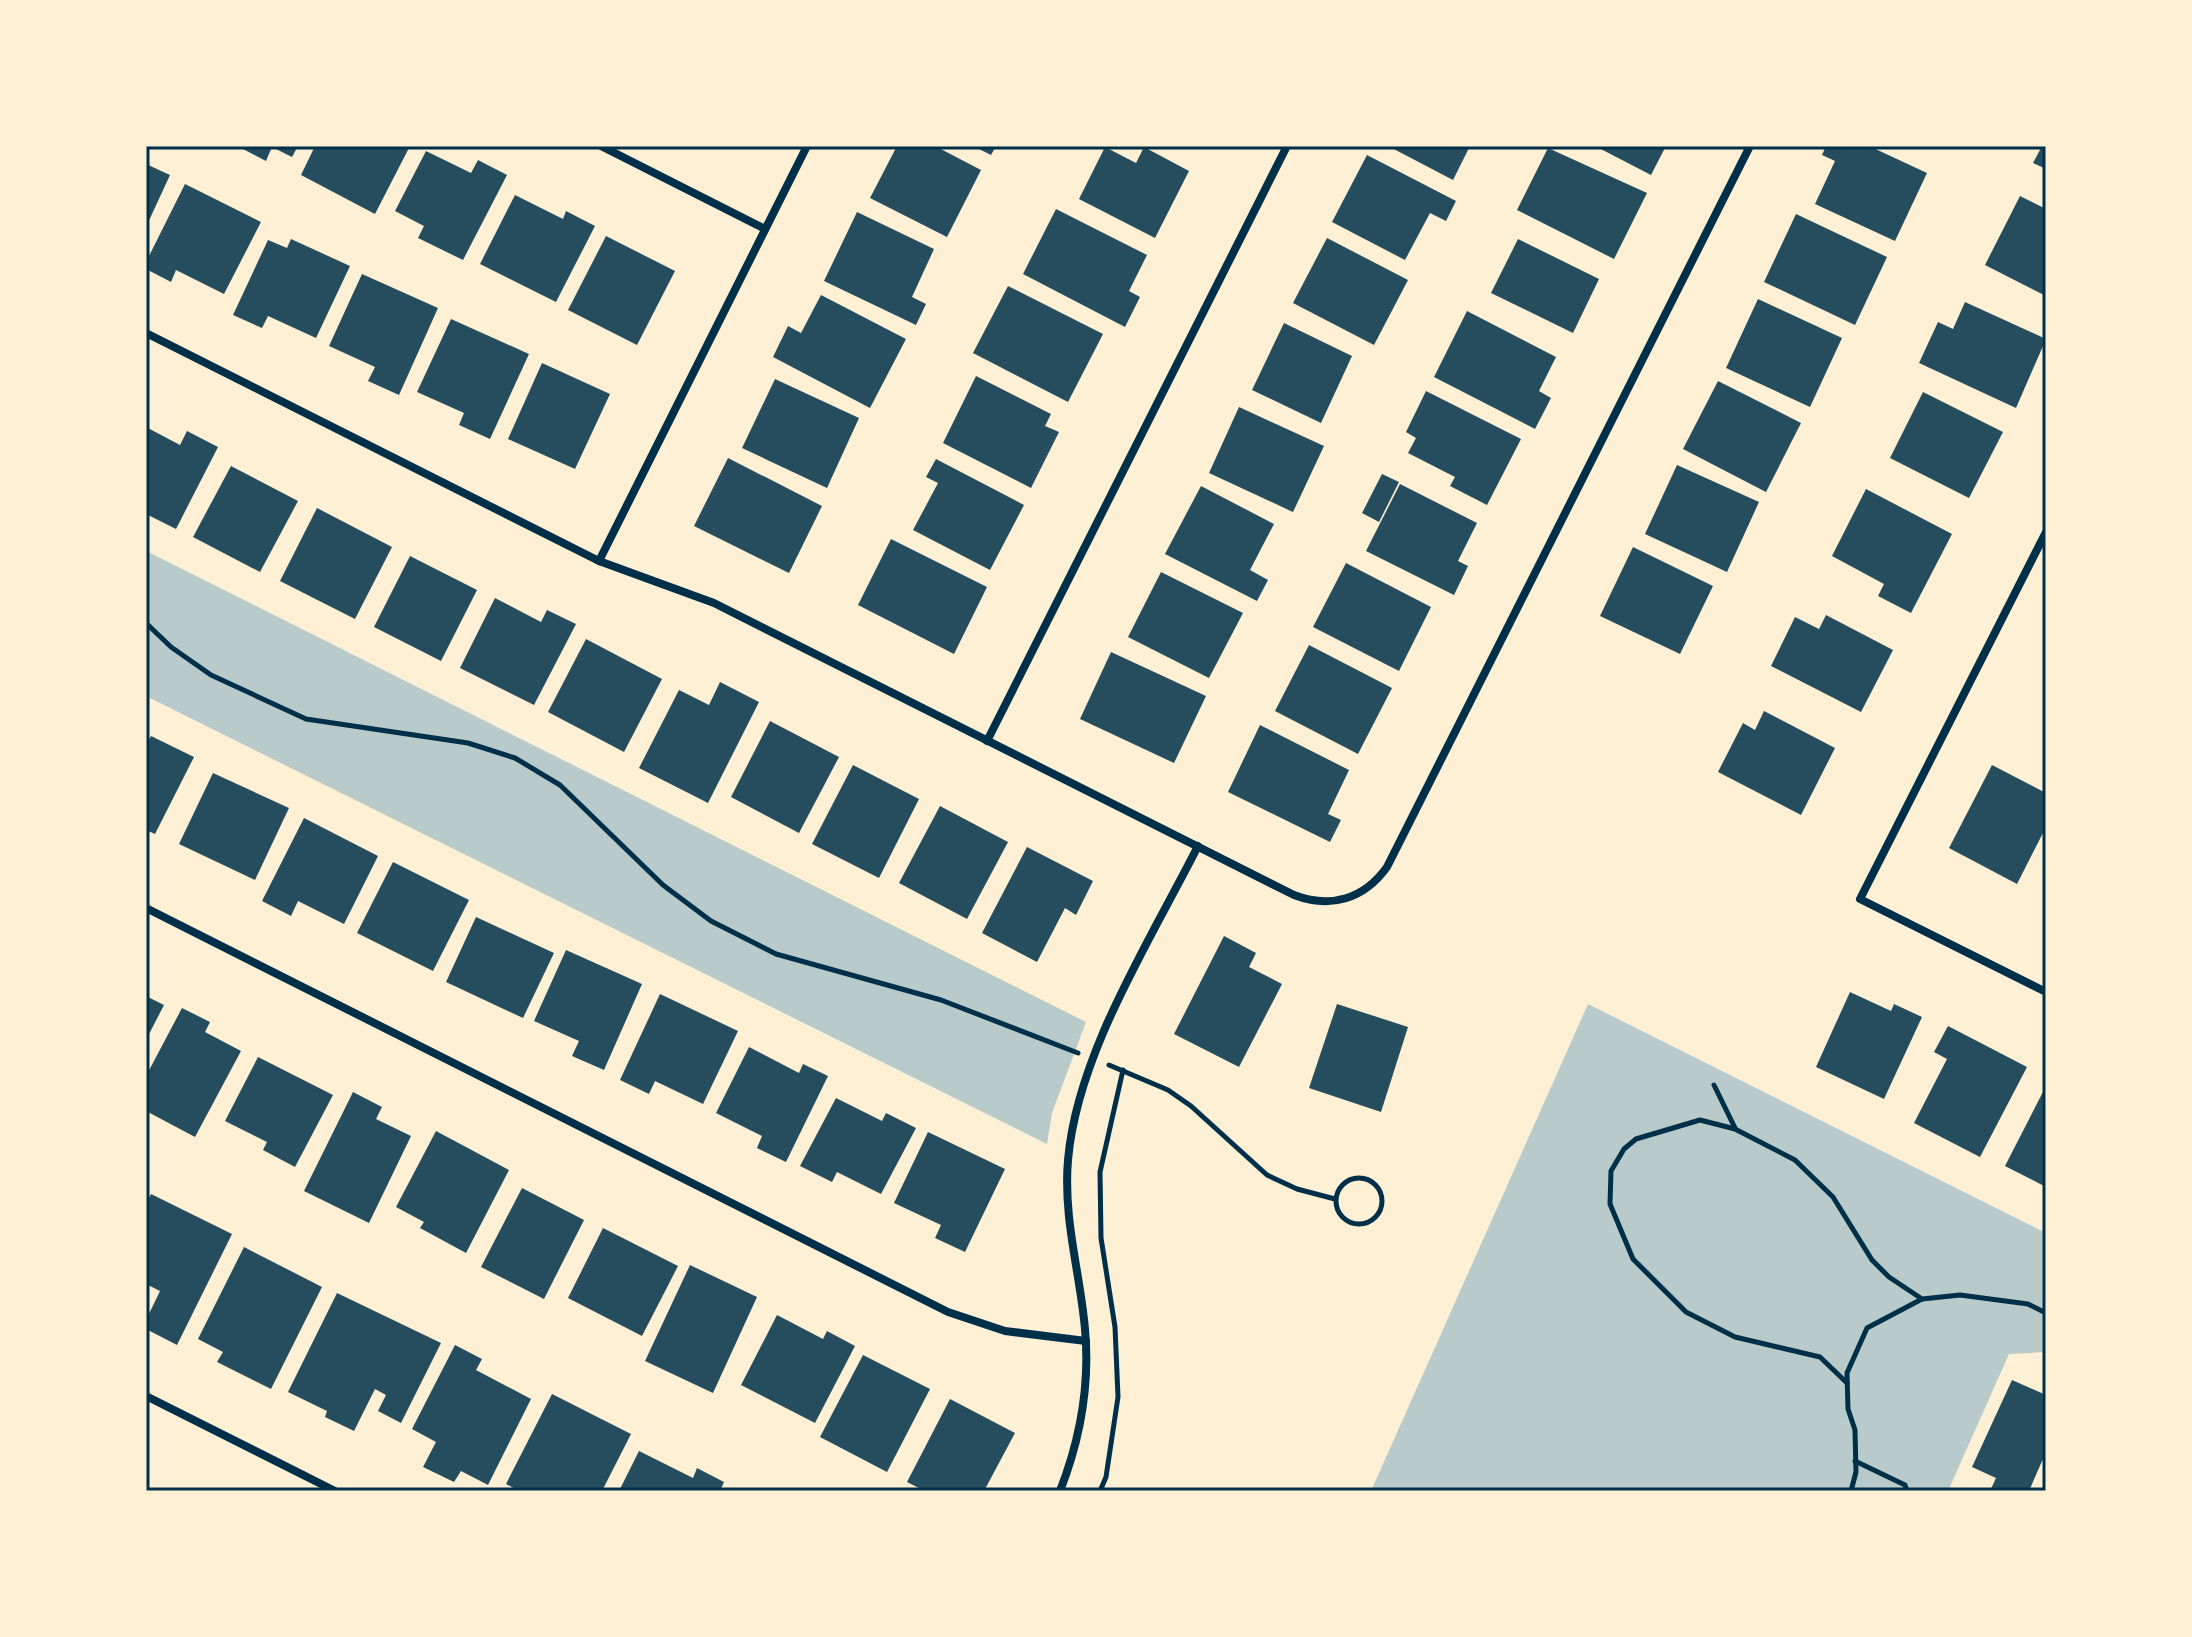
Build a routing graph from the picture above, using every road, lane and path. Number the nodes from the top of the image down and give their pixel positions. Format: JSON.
{"nodes":[{"id":1,"x":601,"y":146,"type":"edge"},
{"id":2,"x":807,"y":146,"type":"edge"},
{"id":3,"x":1287,"y":146,"type":"edge"},
{"id":4,"x":1750,"y":146,"type":"edge"},
{"id":5,"x":765,"y":229,"type":"junction"},
{"id":6,"x":146,"y":333,"type":"edge"},
{"id":7,"x":2046,"y":532,"type":"edge"},
{"id":8,"x":599,"y":561,"type":"junction"},
{"id":9,"x":146,"y":623,"type":"edge"},
{"id":10,"x":987,"y":741,"type":"junction"},
{"id":11,"x":1198,"y":846,"type":"junction"},
{"id":12,"x":146,"y":908,"type":"edge"},
{"id":13,"x":2046,"y":992,"type":"edge"},
{"id":14,"x":1092,"y":1059,"type":"junction"},
{"id":15,"x":1123,"y":1070,"type":"junction"},
{"id":16,"x":1714,"y":1085,"type":"dead end"},
{"id":17,"x":1735,"y":1129,"type":"junction"},
{"id":18,"x":1335,"y":1199,"type":"junction"},
{"id":19,"x":1922,"y":1299,"type":"junction"},
{"id":20,"x":2046,"y":1313,"type":"edge"},
{"id":21,"x":1086,"y":1341,"type":"junction"},
{"id":22,"x":1847,"y":1383,"type":"junction"},
{"id":23,"x":146,"y":1396,"type":"edge"},
{"id":24,"x":1855,"y":1461,"type":"junction"},
{"id":25,"x":335,"y":1491,"type":"edge"},
{"id":26,"x":1060,"y":1491,"type":"edge"},
{"id":27,"x":1100,"y":1491,"type":"edge"},
{"id":28,"x":1851,"y":1491,"type":"edge"},
{"id":29,"x":1907,"y":1491,"type":"edge"}],
"edges":[{"from":1,"to":5,"type":"street"},
{"from":2,"to":5,"type":"street"},
{"from":3,"to":10,"type":"street"},
{"from":4,"to":11,"type":"street"},
{"from":5,"to":8,"type":"street"},
{"from":6,"to":8,"type":"street"},
{"from":7,"to":13,"type":"street"},
{"from":8,"to":10,"type":"street"},
{"from":9,"to":14,"type":"path"},
{"from":10,"to":11,"type":"street"},
{"from":11,"to":14,"type":"street"},
{"from":12,"to":21,"type":"street"},
{"from":14,"to":15,"type":"path"},
{"from":14,"to":21,"type":"street"},
{"from":15,"to":18,"type":"path"},
{"from":15,"to":27,"type":"path"},
{"from":16,"to":17,"type":"path"},
{"from":17,"to":19,"type":"path"},
{"from":17,"to":22,"type":"path"},
{"from":18,"to":18,"type":"path"},
{"from":19,"to":20,"type":"path"},
{"from":19,"to":22,"type":"path"},
{"from":21,"to":26,"type":"street"},
{"from":22,"to":24,"type":"path"},
{"from":23,"to":25,"type":"street"},
{"from":24,"to":28,"type":"path"},
{"from":24,"to":29,"type":"path"}]}
